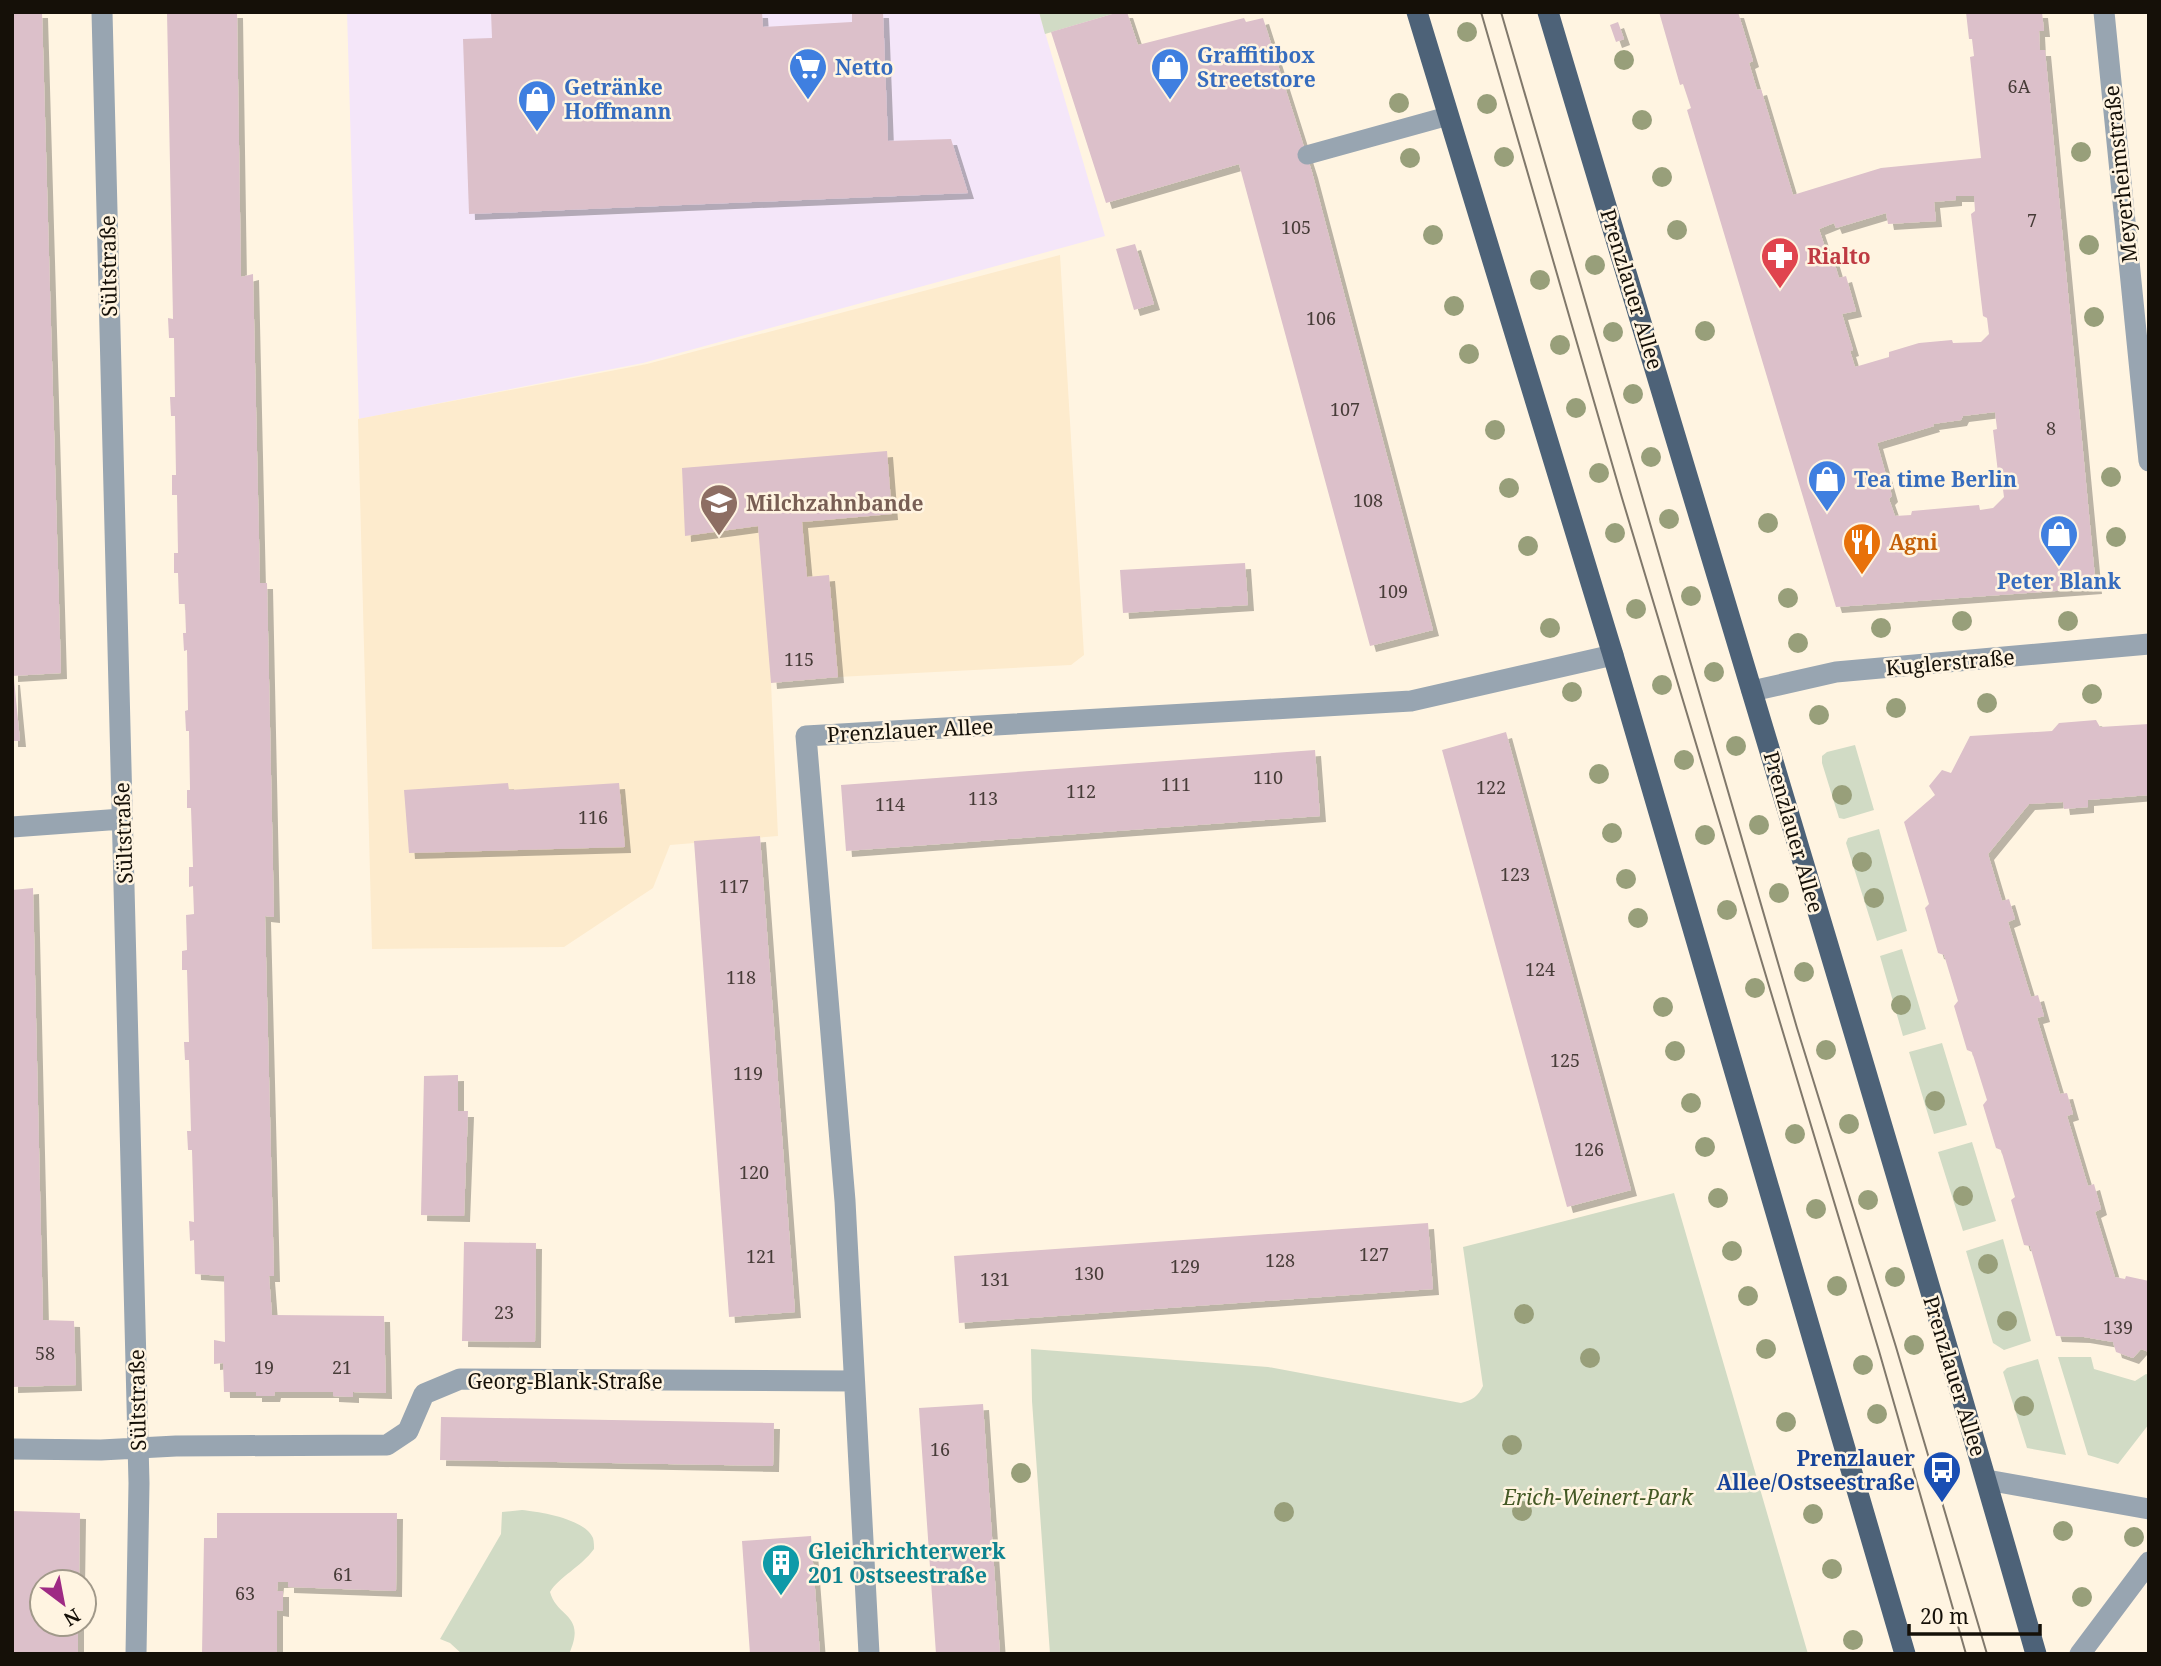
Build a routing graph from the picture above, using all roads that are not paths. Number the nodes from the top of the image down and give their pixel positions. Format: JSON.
{"nodes":[{"id":1,"x":102,"y":12,"type":"edge"},
{"id":2,"x":1417,"y":12,"type":"edge"},
{"id":3,"x":1548,"y":12,"type":"edge"},
{"id":4,"x":2104,"y":12,"type":"edge"},
{"id":5,"x":1448,"y":116,"type":"junction"},
{"id":6,"x":1307,"y":155,"type":"dead end"},
{"id":7,"x":2149,"y":461,"type":"edge"},
{"id":8,"x":2149,"y":644,"type":"edge"},
{"id":9,"x":1614,"y":655,"type":"junction"},
{"id":10,"x":1752,"y":691,"type":"junction"},
{"id":11,"x":122,"y":819,"type":"junction"},
{"id":12,"x":12,"y":827,"type":"edge"},
{"id":13,"x":854,"y":1381,"type":"junction"},
{"id":14,"x":12,"y":1449,"type":"edge"},
{"id":15,"x":138,"y":1449,"type":"junction"},
{"id":16,"x":1987,"y":1480,"type":"junction"},
{"id":17,"x":2149,"y":1509,"type":"edge"},
{"id":18,"x":2149,"y":1562,"type":"edge"},
{"id":19,"x":136,"y":1654,"type":"edge"},
{"id":20,"x":869,"y":1654,"type":"edge"},
{"id":21,"x":1905,"y":1654,"type":"edge"},
{"id":22,"x":2036,"y":1654,"type":"edge"},
{"id":23,"x":2080,"y":1654,"type":"edge"}],
"edges":[{"from":1,"to":11,"type":"street","name":"Sültstraße"},
{"from":2,"to":5,"type":"main road"},
{"from":3,"to":10,"type":"main road","name":"Prenzlauer Allee"},
{"from":4,"to":7,"type":"street","name":"Meyerheimstraße"},
{"from":5,"to":6,"type":"lane"},
{"from":5,"to":9,"type":"main road"},
{"from":8,"to":10,"type":"street","name":"Kuglerstraße"},
{"from":9,"to":13,"type":"street","name":"Prenzlauer Allee"},
{"from":9,"to":21,"type":"main road"},
{"from":10,"to":16,"type":"main road","name":"Prenzlauer Allee"},
{"from":11,"to":12,"type":"street"},
{"from":11,"to":15,"type":"street","name":"Sültstraße"},
{"from":13,"to":15,"type":"street","name":"Georg-Blank-Straße"},
{"from":13,"to":20,"type":"street","name":"Prenzlauer Allee"},
{"from":14,"to":15,"type":"street","name":"Georg-Blank-Straße"},
{"from":15,"to":19,"type":"street","name":"Sültstraße"},
{"from":16,"to":17,"type":"street"},
{"from":16,"to":22,"type":"main road","name":"Prenzlauer Allee"},
{"from":18,"to":23,"type":"street"}]}
